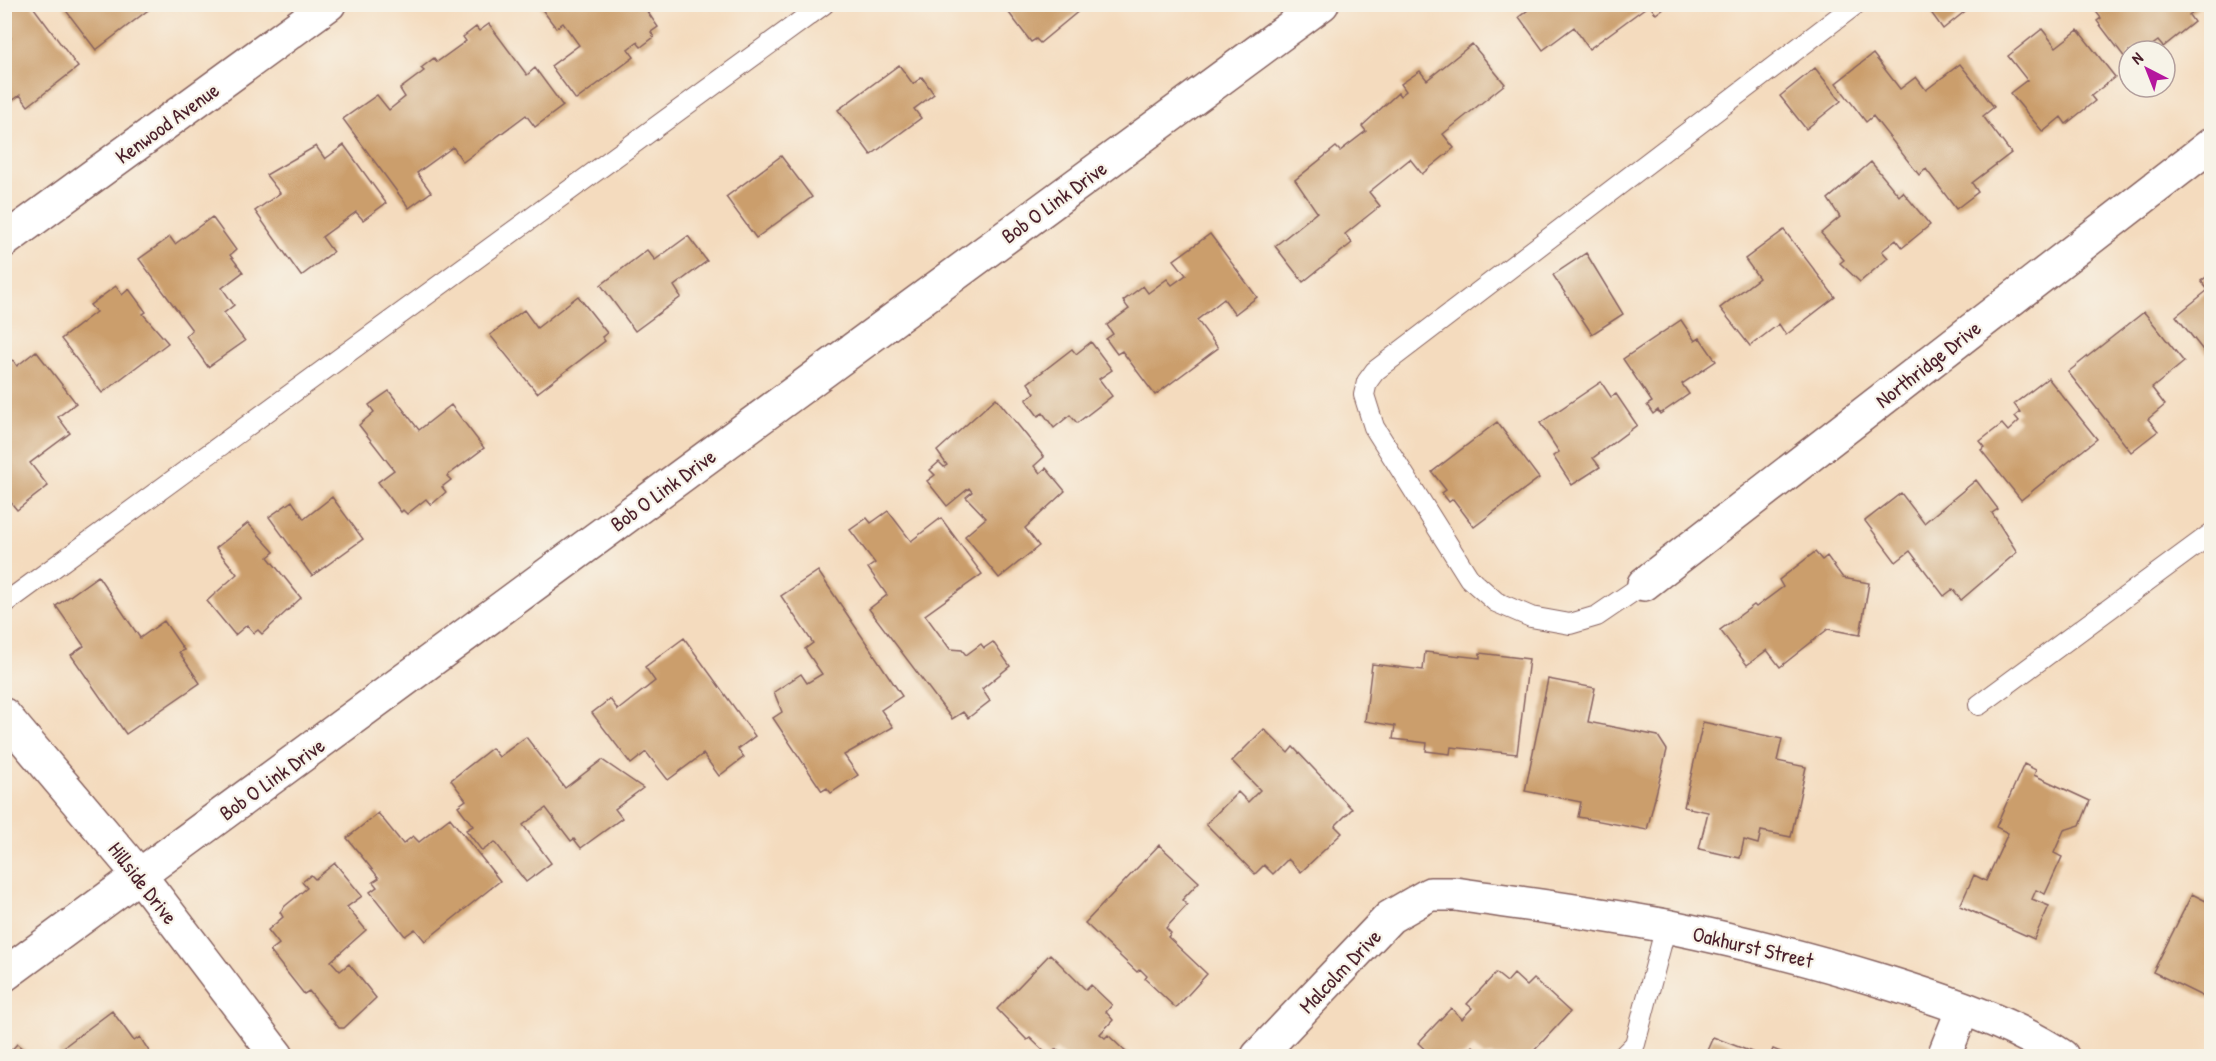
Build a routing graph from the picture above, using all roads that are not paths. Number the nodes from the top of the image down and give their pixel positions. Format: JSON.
{"nodes":[{"id":1,"x":329,"y":4,"type":"edge"},
{"id":2,"x":824,"y":4,"type":"edge"},
{"id":3,"x":1322,"y":4,"type":"edge"},
{"id":4,"x":1856,"y":4,"type":"edge"},
{"id":5,"x":2211,"y":144,"type":"edge"},
{"id":6,"x":4,"y":241,"type":"edge"},
{"id":7,"x":2211,"y":533,"type":"edge"},
{"id":8,"x":1644,"y":584,"type":"joint"},
{"id":9,"x":4,"y":604,"type":"edge"},
{"id":10,"x":1979,"y":705,"type":"dead end"},
{"id":11,"x":4,"y":714,"type":"edge"},
{"id":12,"x":140,"y":876,"type":"junction"},
{"id":13,"x":1430,"y":894,"type":"joint"},
{"id":14,"x":1666,"y":926,"type":"junction"},
{"id":15,"x":4,"y":975,"type":"edge"},
{"id":16,"x":1964,"y":1009,"type":"junction"},
{"id":17,"x":276,"y":1056,"type":"edge"},
{"id":18,"x":1258,"y":1056,"type":"edge"},
{"id":19,"x":1623,"y":1056,"type":"edge"},
{"id":20,"x":1944,"y":1056,"type":"edge"},
{"id":21,"x":2062,"y":1056,"type":"edge"}],
"edges":[{"from":1,"to":6,"type":"street","name":"Kenwood Avenue"},
{"from":2,"to":9,"type":"lane"},
{"from":3,"to":12,"type":"street","name":"Bob O Link Drive"},
{"from":4,"to":8,"type":"lane"},
{"from":5,"to":8,"type":"street","name":"Northridge Drive"},
{"from":7,"to":10,"type":"lane"},
{"from":11,"to":12,"type":"street","name":"Hillside Drive"},
{"from":12,"to":15,"type":"street","name":"Bob O Link Drive"},
{"from":12,"to":17,"type":"street","name":"Hillside Drive"},
{"from":13,"to":14,"type":"street","name":"Oakhurst Street"},
{"from":13,"to":18,"type":"street","name":"Malcolm Drive"},
{"from":14,"to":16,"type":"street","name":"Oakhurst Street"},
{"from":14,"to":19,"type":"lane"},
{"from":16,"to":20,"type":"street"},
{"from":16,"to":21,"type":"street","name":"Oakhurst Street"}]}
